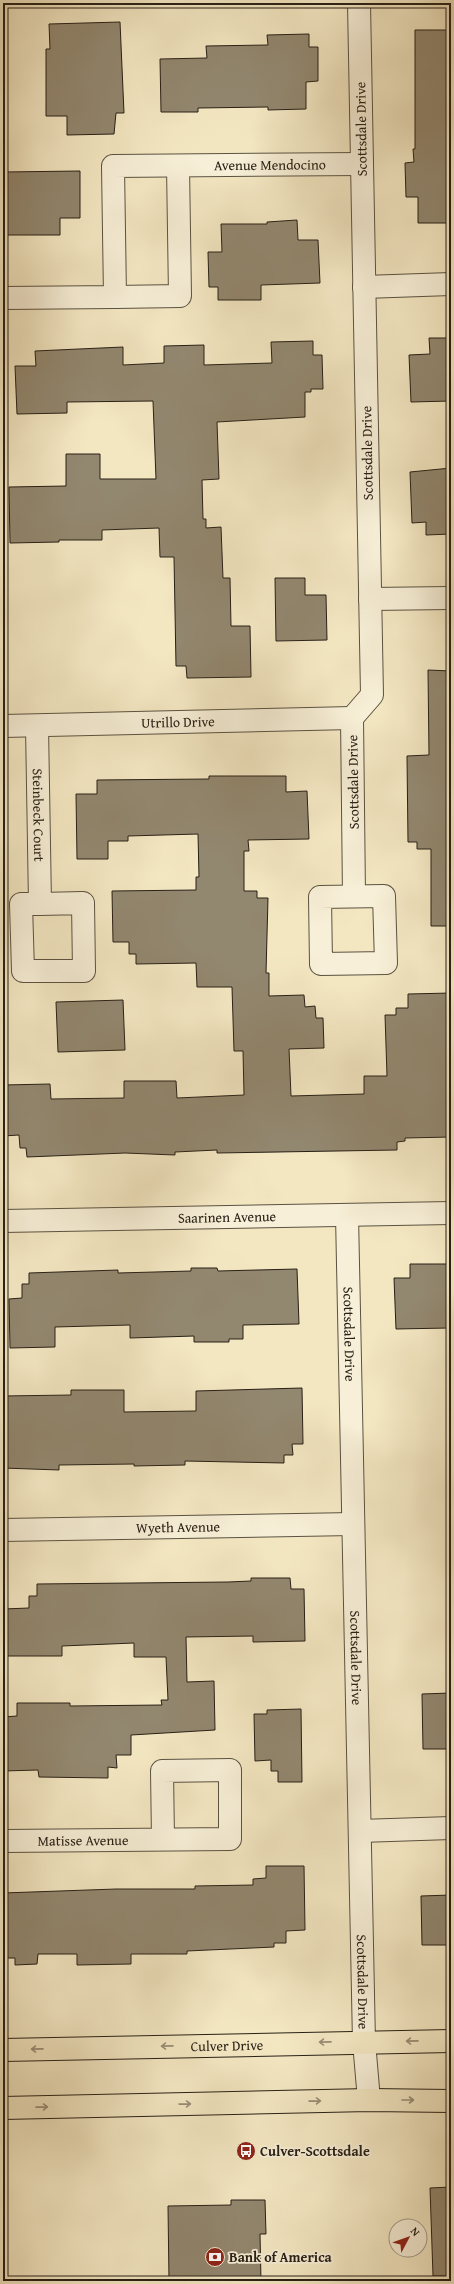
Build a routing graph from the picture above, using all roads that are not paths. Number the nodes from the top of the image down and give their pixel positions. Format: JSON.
{"nodes":[{"id":1,"x":359,"y":3,"type":"edge"},
{"id":2,"x":362,"y":164,"type":"junction"},
{"id":3,"x":178,"y":166,"type":"junction"},
{"id":4,"x":451,"y":284,"type":"edge"},
{"id":5,"x":364,"y":287,"type":"junction"},
{"id":6,"x":115,"y":297,"type":"junction"},
{"id":7,"x":3,"y":298,"type":"edge"},
{"id":8,"x":451,"y":598,"type":"edge"},
{"id":9,"x":370,"y":599,"type":"junction"},
{"id":10,"x":352,"y":718,"type":"junction"},
{"id":11,"x":3,"y":726,"type":"edge"},
{"id":12,"x":37,"y":726,"type":"junction"},
{"id":13,"x":354,"y":896,"type":"dead end"},
{"id":14,"x":40,"y":904,"type":"dead end"},
{"id":15,"x":451,"y":1213,"type":"edge"},
{"id":16,"x":347,"y":1215,"type":"junction"},
{"id":17,"x":3,"y":1221,"type":"edge"},
{"id":18,"x":353,"y":1524,"type":"junction"},
{"id":19,"x":3,"y":1530,"type":"edge"},
{"id":20,"x":451,"y":1828,"type":"edge"},
{"id":21,"x":360,"y":1831,"type":"junction"},
{"id":22,"x":163,"y":1840,"type":"dead end"},
{"id":23,"x":3,"y":1841,"type":"edge"},
{"id":24,"x":451,"y":2040,"type":"edge"},
{"id":25,"x":364,"y":2042,"type":"junction"},
{"id":26,"x":3,"y":2050,"type":"edge"},
{"id":27,"x":369,"y":2100,"type":"junction"},
{"id":28,"x":451,"y":2101,"type":"edge"},
{"id":29,"x":3,"y":2108,"type":"edge"}],
"edges":[{"from":1,"to":2,"type":"street","name":"Scottsdale Drive"},
{"from":2,"to":3,"type":"street","name":"Avenue Mendocino"},
{"from":2,"to":5,"type":"street","name":"Scottsdale Drive"},
{"from":3,"to":6,"type":"street"},
{"from":3,"to":6,"type":"street","name":"Avenue Mendocino"},
{"from":4,"to":5,"type":"street"},
{"from":5,"to":9,"type":"street","name":"Scottsdale Drive"},
{"from":6,"to":7,"type":"street"},
{"from":8,"to":9,"type":"street"},
{"from":9,"to":10,"type":"street","name":"Scottsdale Drive"},
{"from":10,"to":12,"type":"street","name":"Utrillo Drive"},
{"from":10,"to":13,"type":"street","name":"Scottsdale Drive"},
{"from":11,"to":12,"type":"street","name":"Utrillo Drive"},
{"from":12,"to":14,"type":"street","name":"Steinbeck Court"},
{"from":15,"to":16,"type":"street","name":"Saarinen Avenue"},
{"from":16,"to":17,"type":"street","name":"Saarinen Avenue"},
{"from":16,"to":18,"type":"street","name":"Scottsdale Drive"},
{"from":18,"to":19,"type":"street","name":"Wyeth Avenue"},
{"from":18,"to":21,"type":"street","name":"Scottsdale Drive"},
{"from":20,"to":21,"type":"street"},
{"from":21,"to":25,"type":"street","name":"Scottsdale Drive"},
{"from":22,"to":23,"type":"street","name":"Matisse Avenue"},
{"from":24,"to":25,"type":"main road","name":"Culver Drive","one_way":true},
{"from":25,"to":26,"type":"main road","name":"Culver Drive","one_way":true},
{"from":25,"to":27,"type":"street","name":"Scottsdale Drive"},
{"from":27,"to":28,"type":"main road","one_way":true},
{"from":29,"to":27,"type":"main road","one_way":true}]}
